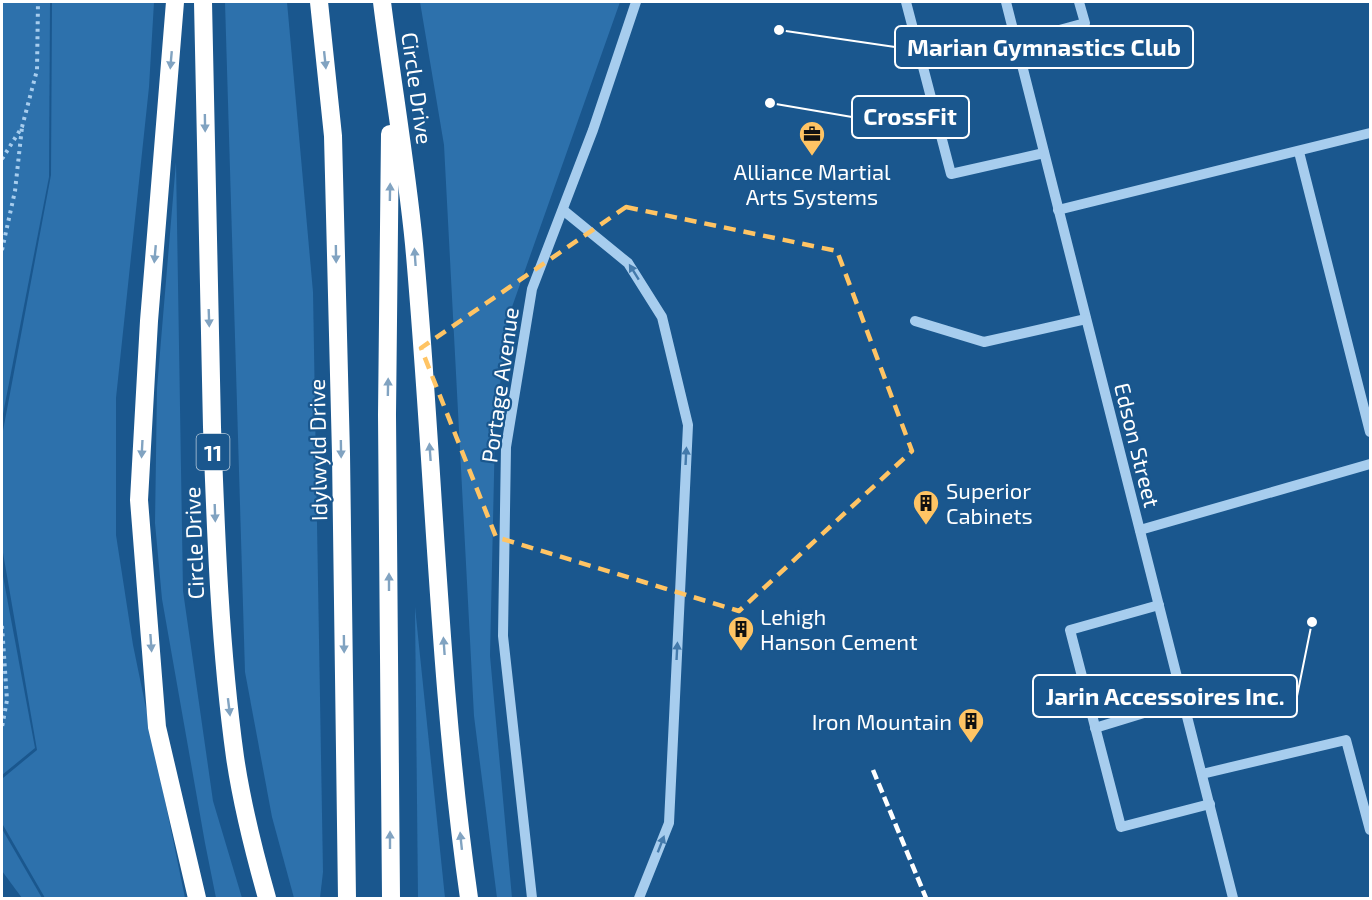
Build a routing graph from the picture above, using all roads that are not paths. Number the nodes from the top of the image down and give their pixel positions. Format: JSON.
{"nodes":[{"id":1,"x":175,"y":2,"type":"edge"},
{"id":2,"x":203,"y":2,"type":"edge"},
{"id":3,"x":319,"y":2,"type":"edge"},
{"id":4,"x":382,"y":2,"type":"edge"},
{"id":5,"x":636,"y":2,"type":"edge"},
{"id":6,"x":906,"y":2,"type":"edge"},
{"id":7,"x":1006,"y":2,"type":"edge"},
{"id":8,"x":1079,"y":2,"type":"edge"},
{"id":9,"x":1016,"y":42,"type":"junction"},
{"id":10,"x":391,"y":69,"type":"junction"},
{"id":11,"x":1371,"y":134,"type":"edge"},
{"id":12,"x":1299,"y":152,"type":"junction"},
{"id":13,"x":1044,"y":153,"type":"junction"},
{"id":14,"x":563,"y":210,"type":"junction"},
{"id":15,"x":1058,"y":210,"type":"junction"},
{"id":16,"x":1086,"y":319,"type":"junction"},
{"id":17,"x":915,"y":321,"type":"dead end"},
{"id":18,"x":1371,"y":432,"type":"edge"},
{"id":19,"x":1371,"y":464,"type":"edge"},
{"id":20,"x":1140,"y":530,"type":"junction"},
{"id":21,"x":1159,"y":604,"type":"junction"},
{"id":22,"x":1183,"y":701,"type":"junction"},
{"id":23,"x":1095,"y":728,"type":"junction"},
{"id":24,"x":1202,"y":774,"type":"junction"},
{"id":25,"x":1209,"y":804,"type":"junction"},
{"id":26,"x":1371,"y":830,"type":"edge"},
{"id":27,"x":197,"y":898,"type":"edge"},
{"id":28,"x":267,"y":898,"type":"edge"},
{"id":29,"x":347,"y":898,"type":"edge"},
{"id":30,"x":391,"y":898,"type":"edge"},
{"id":31,"x":469,"y":898,"type":"edge"},
{"id":32,"x":532,"y":898,"type":"edge"},
{"id":33,"x":639,"y":898,"type":"edge"},
{"id":34,"x":1233,"y":898,"type":"edge"}],
"edges":[{"from":1,"to":27,"type":"highway","one_way":true},
{"from":2,"to":28,"type":"highway","name":"Circle Drive","number":"11","one_way":true},
{"from":3,"to":29,"type":"highway","name":"Idylwyld Drive","one_way":true},
{"from":4,"to":10,"type":"highway","name":"Circle Drive"},
{"from":5,"to":14,"type":"street","name":"Portage Avenue"},
{"from":6,"to":13,"type":"street"},
{"from":7,"to":9,"type":"street","name":"Edson Street"},
{"from":8,"to":9,"type":"street"},
{"from":9,"to":13,"type":"street","name":"Edson Street"},
{"from":30,"to":10,"type":"highway","one_way":true},
{"from":31,"to":10,"type":"highway","name":"Circle Drive","one_way":true},
{"from":11,"to":12,"type":"street"},
{"from":12,"to":15,"type":"street"},
{"from":12,"to":18,"type":"street"},
{"from":13,"to":15,"type":"street","name":"Edson Street"},
{"from":14,"to":32,"type":"street","name":"Portage Avenue"},
{"from":33,"to":14,"type":"street","one_way":true},
{"from":15,"to":16,"type":"street","name":"Edson Street"},
{"from":16,"to":17,"type":"street"},
{"from":16,"to":20,"type":"street","name":"Edson Street"},
{"from":19,"to":20,"type":"street"},
{"from":20,"to":21,"type":"street","name":"Edson Street"},
{"from":21,"to":22,"type":"street","name":"Edson Street"},
{"from":21,"to":23,"type":"street"},
{"from":22,"to":23,"type":"street"},
{"from":22,"to":24,"type":"street","name":"Edson Street"},
{"from":23,"to":25,"type":"street"},
{"from":24,"to":25,"type":"street","name":"Edson Street"},
{"from":24,"to":26,"type":"street"},
{"from":25,"to":34,"type":"street","name":"Edson Street"}]}
